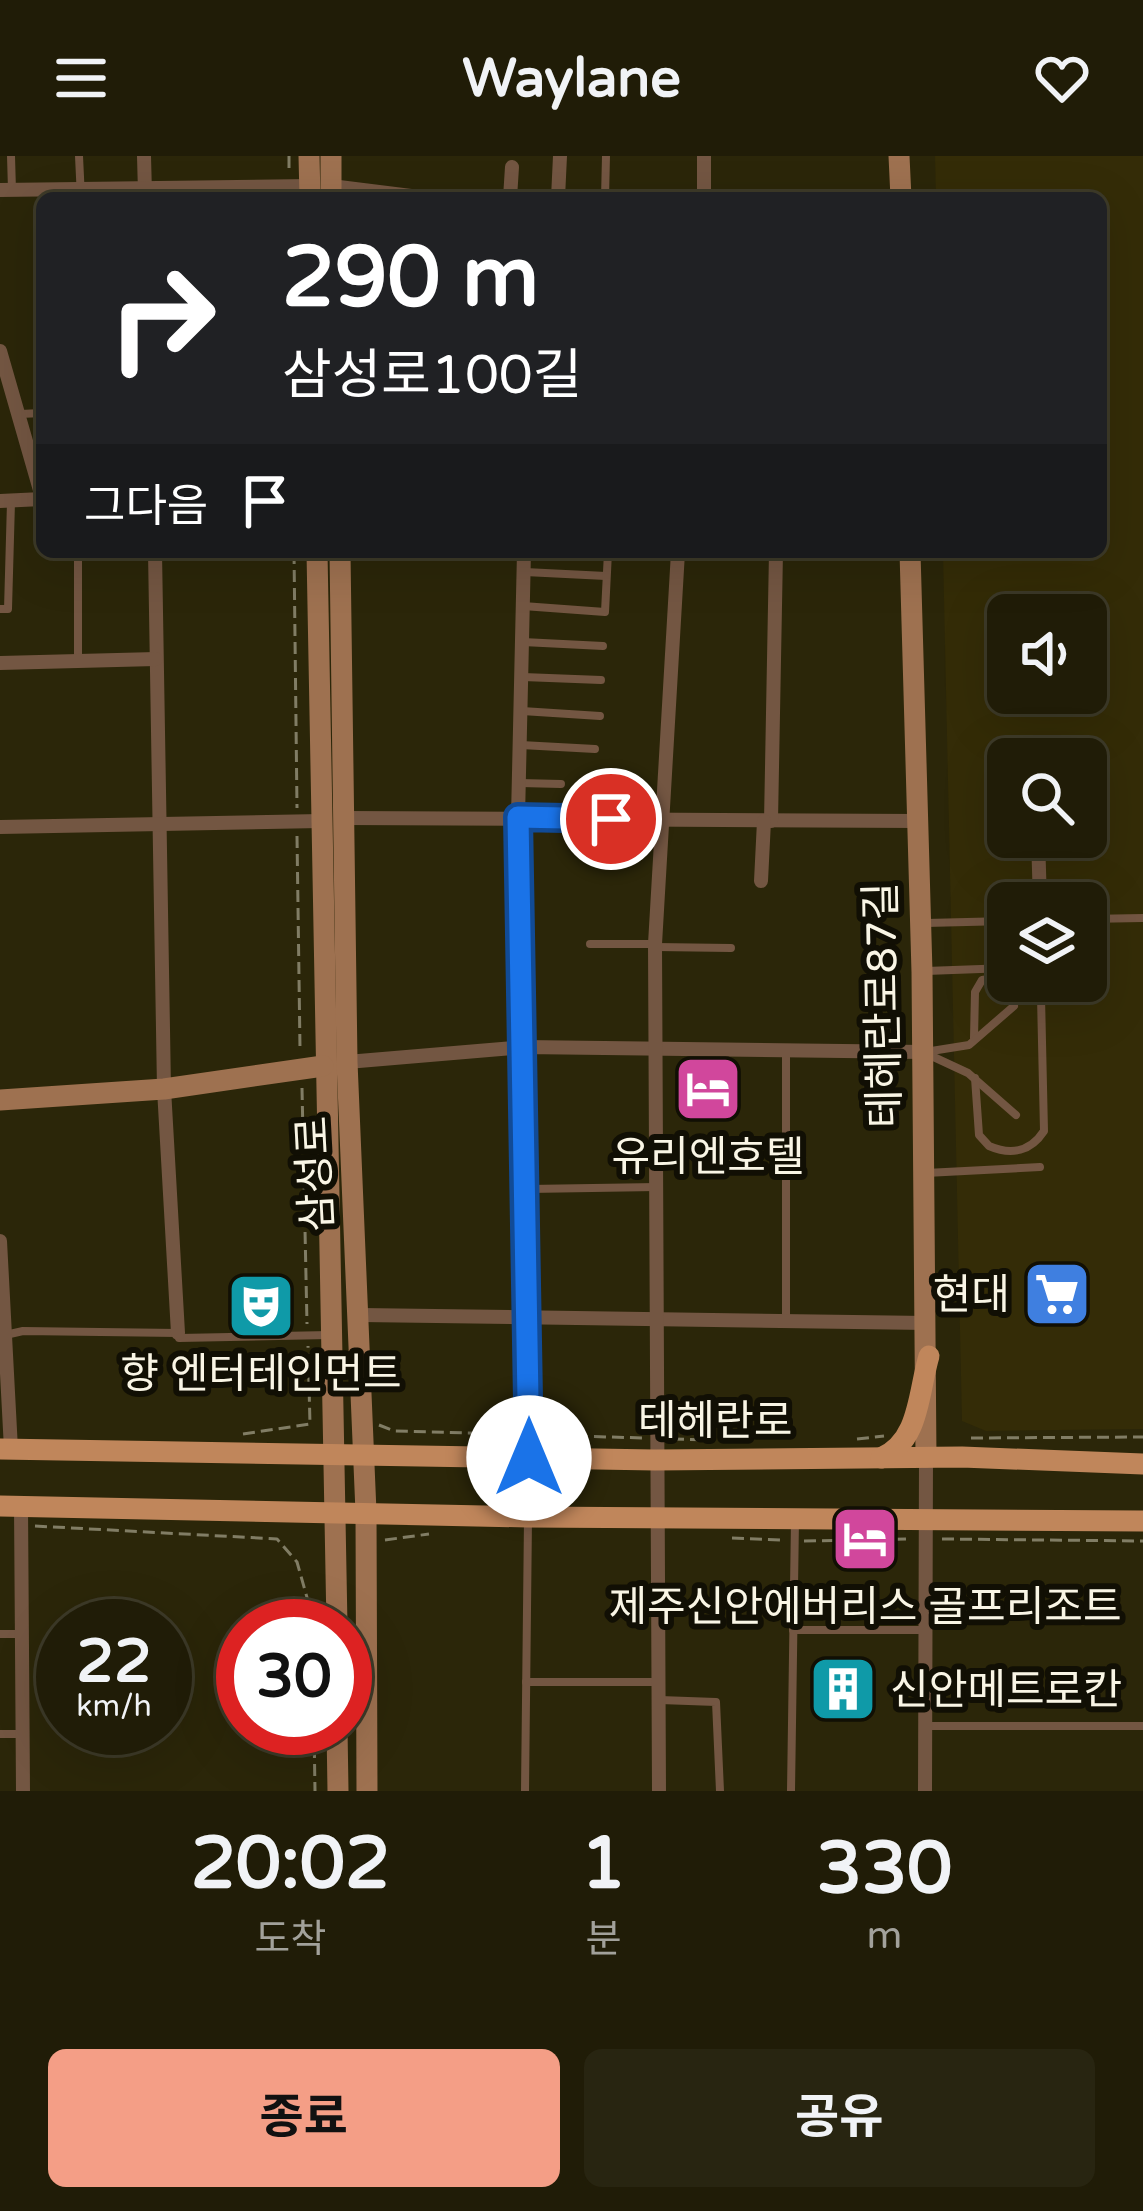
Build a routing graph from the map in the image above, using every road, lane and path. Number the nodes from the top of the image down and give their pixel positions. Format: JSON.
{"nodes":[{"id":1,"x":11,"y":156,"type":"edge"},
{"id":2,"x":79,"y":156,"type":"edge"},
{"id":3,"x":143,"y":156,"type":"edge"},
{"id":4,"x":309,"y":156,"type":"edge"},
{"id":5,"x":331,"y":156,"type":"edge"},
{"id":6,"x":560,"y":156,"type":"edge"},
{"id":7,"x":606,"y":156,"type":"edge"},
{"id":8,"x":704,"y":156,"type":"edge"},
{"id":9,"x":899,"y":156,"type":"edge"},
{"id":10,"x":512,"y":167,"type":"dead end"},
{"id":11,"x":6,"y":191,"type":"edge"},
{"id":12,"x":36,"y":192,"type":"edge"},
{"id":13,"x":81,"y":192,"type":"edge"},
{"id":14,"x":145,"y":192,"type":"edge"},
{"id":15,"x":321,"y":192,"type":"edge"},
{"id":16,"x":510,"y":192,"type":"edge"},
{"id":17,"x":558,"y":192,"type":"edge"},
{"id":18,"x":605,"y":192,"type":"edge"},
{"id":19,"x":704,"y":192,"type":"edge"},
{"id":20,"x":901,"y":192,"type":"edge"},
{"id":21,"x":0,"y":351,"type":"edge"},
{"id":22,"x":36,"y":413,"type":"edge"},
{"id":23,"x":18,"y":414,"type":"junction"},
{"id":24,"x":36,"y":477,"type":"edge"},
{"id":25,"x":36,"y":498,"type":"edge"},
{"id":26,"x":6,"y":501,"type":"edge"},
{"id":27,"x":78,"y":558,"type":"edge"},
{"id":28,"x":155,"y":558,"type":"edge"},
{"id":29,"x":294,"y":558,"type":"edge"},
{"id":30,"x":317,"y":558,"type":"edge"},
{"id":31,"x":340,"y":558,"type":"edge"},
{"id":32,"x":524,"y":558,"type":"edge"},
{"id":33,"x":608,"y":558,"type":"edge"},
{"id":34,"x":678,"y":558,"type":"edge"},
{"id":35,"x":776,"y":558,"type":"edge"},
{"id":36,"x":910,"y":558,"type":"edge"},
{"id":37,"x":523,"y":572,"type":"junction"},
{"id":38,"x":607,"y":576,"type":"junction"},
{"id":39,"x":523,"y":606,"type":"junction"},
{"id":40,"x":0,"y":609,"type":"edge"},
{"id":41,"x":522,"y":642,"type":"junction"},
{"id":42,"x":603,"y":646,"type":"dead end"},
{"id":43,"x":156,"y":659,"type":"junction"},
{"id":44,"x":78,"y":661,"type":"junction"},
{"id":45,"x":0,"y":663,"type":"edge"},
{"id":46,"x":521,"y":677,"type":"junction"},
{"id":47,"x":602,"y":680,"type":"dead end"},
{"id":48,"x":520,"y":711,"type":"junction"},
{"id":49,"x":600,"y":716,"type":"dead end"},
{"id":50,"x":520,"y":745,"type":"junction"},
{"id":51,"x":595,"y":749,"type":"dead end"},
{"id":52,"x":519,"y":783,"type":"junction"},
{"id":53,"x":561,"y":784,"type":"dead end"},
{"id":54,"x":518,"y":817,"type":"junction"},
{"id":55,"x":333,"y":819,"type":"junction"},
{"id":56,"x":658,"y":820,"type":"junction"},
{"id":57,"x":297,"y":821,"type":"junction"},
{"id":58,"x":767,"y":821,"type":"junction"},
{"id":59,"x":917,"y":821,"type":"junction"},
{"id":60,"x":160,"y":822,"type":"junction"},
{"id":61,"x":0,"y":827,"type":"edge"},
{"id":62,"x":761,"y":881,"type":"dead end"},
{"id":63,"x":1143,"y":918,"type":"edge"},
{"id":64,"x":1107,"y":919,"type":"edge"},
{"id":65,"x":987,"y":921,"type":"edge"},
{"id":66,"x":921,"y":923,"type":"junction"},
{"id":67,"x":590,"y":944,"type":"dead end"},
{"id":68,"x":655,"y":946,"type":"junction"},
{"id":69,"x":731,"y":948,"type":"dead end"},
{"id":70,"x":922,"y":971,"type":"junction"},
{"id":71,"x":987,"y":971,"type":"edge"},
{"id":72,"x":987,"y":978,"type":"edge"},
{"id":73,"x":1041,"y":1002,"type":"edge"},
{"id":74,"x":1014,"y":1006,"type":"dead end"},
{"id":75,"x":974,"y":1039,"type":"junction"},
{"id":76,"x":524,"y":1047,"type":"junction"},
{"id":77,"x":656,"y":1048,"type":"junction"},
{"id":78,"x":786,"y":1052,"type":"junction"},
{"id":79,"x":924,"y":1052,"type":"junction"},
{"id":80,"x":347,"y":1062,"type":"junction"},
{"id":81,"x":312,"y":1067,"type":"junction"},
{"id":82,"x":975,"y":1078,"type":"junction"},
{"id":83,"x":164,"y":1089,"type":"junction"},
{"id":84,"x":0,"y":1100,"type":"edge"},
{"id":85,"x":1016,"y":1115,"type":"dead end"},
{"id":86,"x":1040,"y":1167,"type":"dead end"},
{"id":87,"x":924,"y":1174,"type":"junction"},
{"id":88,"x":657,"y":1187,"type":"junction"},
{"id":89,"x":528,"y":1189,"type":"junction"},
{"id":90,"x":0,"y":1241,"type":"edge"},
{"id":91,"x":529,"y":1314,"type":"junction"},
{"id":92,"x":362,"y":1315,"type":"junction"},
{"id":93,"x":655,"y":1316,"type":"junction"},
{"id":94,"x":785,"y":1319,"type":"junction"},
{"id":95,"x":927,"y":1323,"type":"junction"},
{"id":96,"x":178,"y":1333,"type":"junction"},
{"id":97,"x":308,"y":1335,"type":"junction"},
{"id":98,"x":332,"y":1335,"type":"junction"},
{"id":99,"x":3,"y":1336,"type":"edge"},
{"id":100,"x":929,"y":1356,"type":"junction"},
{"id":101,"x":310,"y":1424,"type":"dead end"},
{"id":102,"x":1143,"y":1437,"type":"edge"},
{"id":103,"x":962,"y":1438,"type":"dead end"},
{"id":104,"x":5,"y":1449,"type":"edge"},
{"id":105,"x":334,"y":1455,"type":"junction"},
{"id":106,"x":362,"y":1455,"type":"junction"},
{"id":107,"x":926,"y":1457,"type":"junction"},
{"id":108,"x":529,"y":1458,"type":"junction"},
{"id":109,"x":880,"y":1459,"type":"junction"},
{"id":110,"x":656,"y":1460,"type":"junction"},
{"id":111,"x":1143,"y":1464,"type":"edge"},
{"id":112,"x":366,"y":1512,"type":"junction"},
{"id":113,"x":14,"y":1513,"type":"edge"},
{"id":114,"x":337,"y":1513,"type":"junction"},
{"id":115,"x":928,"y":1516,"type":"junction"},
{"id":116,"x":528,"y":1517,"type":"junction"},
{"id":117,"x":660,"y":1519,"type":"junction"},
{"id":118,"x":795,"y":1519,"type":"junction"},
{"id":119,"x":1143,"y":1520,"type":"edge"},
{"id":120,"x":311,"y":1599,"type":"edge"},
{"id":121,"x":337,"y":1599,"type":"edge"},
{"id":122,"x":793,"y":1630,"type":"junction"},
{"id":123,"x":925,"y":1630,"type":"junction"},
{"id":124,"x":0,"y":1634,"type":"edge"},
{"id":125,"x":24,"y":1634,"type":"junction"},
{"id":126,"x":526,"y":1682,"type":"junction"},
{"id":127,"x":658,"y":1682,"type":"junction"},
{"id":128,"x":659,"y":1700,"type":"junction"},
{"id":129,"x":925,"y":1726,"type":"junction"},
{"id":130,"x":1143,"y":1726,"type":"edge"},
{"id":131,"x":0,"y":1733,"type":"edge"},
{"id":132,"x":24,"y":1734,"type":"junction"},
{"id":133,"x":314,"y":1755,"type":"edge"},
{"id":134,"x":338,"y":1755,"type":"edge"},
{"id":135,"x":23,"y":1791,"type":"edge"},
{"id":136,"x":315,"y":1791,"type":"edge"},
{"id":137,"x":338,"y":1791,"type":"edge"},
{"id":138,"x":367,"y":1791,"type":"edge"},
{"id":139,"x":525,"y":1791,"type":"edge"},
{"id":140,"x":659,"y":1791,"type":"edge"},
{"id":141,"x":720,"y":1791,"type":"edge"},
{"id":142,"x":791,"y":1791,"type":"edge"},
{"id":143,"x":926,"y":1791,"type":"edge"}],
"edges":[{"from":1,"to":11,"type":"lane"},
{"from":2,"to":13,"type":"lane"},
{"from":3,"to":14,"type":"street"},
{"from":4,"to":15,"type":"main road"},
{"from":5,"to":15,"type":"main road"},
{"from":6,"to":17,"type":"street"},
{"from":7,"to":18,"type":"lane"},
{"from":8,"to":19,"type":"street"},
{"from":9,"to":20,"type":"main road"},
{"from":10,"to":16,"type":"street"},
{"from":11,"to":12,"type":"street"},
{"from":21,"to":23,"type":"street"},
{"from":22,"to":23,"type":"lane"},
{"from":23,"to":24,"type":"street"},
{"from":25,"to":26,"type":"street"},
{"from":26,"to":40,"type":"lane"},
{"from":27,"to":44,"type":"lane"},
{"from":28,"to":43,"type":"street"},
{"from":29,"to":57,"type":"path"},
{"from":30,"to":55,"type":"main road","name":"삼성로"},
{"from":31,"to":55,"type":"main road","name":"삼성로"},
{"from":32,"to":37,"type":"street"},
{"from":33,"to":38,"type":"lane"},
{"from":34,"to":56,"type":"street"},
{"from":35,"to":58,"type":"street"},
{"from":36,"to":59,"type":"main road","name":"테헤란로87길"},
{"from":37,"to":38,"type":"lane"},
{"from":37,"to":39,"type":"street"},
{"from":38,"to":39,"type":"lane"},
{"from":39,"to":41,"type":"street"},
{"from":41,"to":42,"type":"lane"},
{"from":41,"to":46,"type":"street"},
{"from":43,"to":44,"type":"street"},
{"from":43,"to":60,"type":"street"},
{"from":44,"to":45,"type":"street"},
{"from":46,"to":47,"type":"lane"},
{"from":46,"to":48,"type":"street"},
{"from":48,"to":49,"type":"lane"},
{"from":48,"to":50,"type":"street"},
{"from":50,"to":51,"type":"lane"},
{"from":50,"to":52,"type":"street"},
{"from":52,"to":53,"type":"lane"},
{"from":52,"to":54,"type":"street"},
{"from":54,"to":55,"type":"street"},
{"from":54,"to":56,"type":"street"},
{"from":54,"to":76,"type":"street"},
{"from":55,"to":57,"type":"street"},
{"from":55,"to":80,"type":"main road","name":"삼성로"},
{"from":55,"to":81,"type":"main road","name":"삼성로"},
{"from":56,"to":58,"type":"street"},
{"from":56,"to":68,"type":"street"},
{"from":57,"to":60,"type":"street"},
{"from":57,"to":81,"type":"path"},
{"from":58,"to":59,"type":"street"},
{"from":58,"to":62,"type":"street"},
{"from":59,"to":66,"type":"main road","name":"테헤란로87길"},
{"from":60,"to":61,"type":"street"},
{"from":60,"to":83,"type":"street"},
{"from":63,"to":64,"type":"lane"},
{"from":65,"to":66,"type":"lane"},
{"from":66,"to":70,"type":"main road","name":"테헤란로87길"},
{"from":67,"to":68,"type":"lane"},
{"from":68,"to":69,"type":"lane"},
{"from":68,"to":77,"type":"street"},
{"from":70,"to":71,"type":"lane"},
{"from":70,"to":79,"type":"main road","name":"테헤란로87길"},
{"from":72,"to":75,"type":"lane"},
{"from":73,"to":82,"type":"lane"},
{"from":74,"to":75,"type":"lane"},
{"from":75,"to":79,"type":"lane"},
{"from":76,"to":77,"type":"street"},
{"from":76,"to":80,"type":"street"},
{"from":76,"to":89,"type":"street"},
{"from":77,"to":78,"type":"street"},
{"from":77,"to":88,"type":"street"},
{"from":78,"to":79,"type":"street"},
{"from":78,"to":94,"type":"lane"},
{"from":79,"to":82,"type":"lane"},
{"from":79,"to":87,"type":"main road","name":"테헤란로87길"},
{"from":80,"to":92,"type":"main road","name":"삼성로"},
{"from":81,"to":83,"type":"main road"},
{"from":81,"to":97,"type":"path"},
{"from":81,"to":98,"type":"main road","name":"삼성로"},
{"from":82,"to":85,"type":"lane"},
{"from":83,"to":84,"type":"main road"},
{"from":83,"to":96,"type":"street"},
{"from":86,"to":87,"type":"lane"},
{"from":87,"to":95,"type":"main road","name":"테헤란로87길"},
{"from":88,"to":89,"type":"lane"},
{"from":88,"to":93,"type":"street"},
{"from":89,"to":91,"type":"street"},
{"from":90,"to":99,"type":"street"},
{"from":91,"to":92,"type":"street"},
{"from":91,"to":93,"type":"street"},
{"from":91,"to":108,"type":"street"},
{"from":92,"to":106,"type":"main road","name":"삼성로"},
{"from":93,"to":94,"type":"street"},
{"from":93,"to":110,"type":"street"},
{"from":94,"to":95,"type":"street"},
{"from":95,"to":100,"type":"main road","name":"테헤란로87길"},
{"from":96,"to":97,"type":"lane"},
{"from":96,"to":99,"type":"lane"},
{"from":97,"to":98,"type":"lane"},
{"from":97,"to":101,"type":"path"},
{"from":98,"to":105,"type":"main road","name":"삼성로"},
{"from":99,"to":104,"type":"street"},
{"from":100,"to":107,"type":"main road","name":"테헤란로87길"},
{"from":100,"to":109,"type":"main road"},
{"from":102,"to":103,"type":"path"},
{"from":104,"to":105,"type":"main road","name":"테헤란로"},
{"from":105,"to":106,"type":"main road","name":"테헤란로"},
{"from":105,"to":114,"type":"main road","name":"삼성로"},
{"from":106,"to":108,"type":"main road","name":"테헤란로"},
{"from":106,"to":112,"type":"main road","name":"삼성로"},
{"from":107,"to":109,"type":"main road","name":"테헤란로"},
{"from":107,"to":111,"type":"main road","name":"테헤란로"},
{"from":107,"to":115,"type":"street"},
{"from":108,"to":110,"type":"main road","name":"테헤란로"},
{"from":108,"to":116,"type":"street"},
{"from":109,"to":110,"type":"main road","name":"테헤란로"},
{"from":110,"to":117,"type":"street"},
{"from":112,"to":114,"type":"main road"},
{"from":112,"to":116,"type":"main road"},
{"from":112,"to":138,"type":"main road","name":"삼성로"},
{"from":113,"to":114,"type":"main road"},
{"from":113,"to":120,"type":"path"},
{"from":113,"to":125,"type":"street"},
{"from":114,"to":121,"type":"main road","name":"삼성로"},
{"from":115,"to":118,"type":"main road"},
{"from":115,"to":119,"type":"main road"},
{"from":115,"to":123,"type":"street"},
{"from":116,"to":117,"type":"main road"},
{"from":116,"to":126,"type":"lane"},
{"from":117,"to":118,"type":"main road"},
{"from":117,"to":127,"type":"street"},
{"from":118,"to":122,"type":"lane"},
{"from":122,"to":123,"type":"lane"},
{"from":122,"to":142,"type":"lane"},
{"from":123,"to":129,"type":"street"},
{"from":124,"to":125,"type":"lane"},
{"from":125,"to":132,"type":"street"},
{"from":126,"to":127,"type":"lane"},
{"from":126,"to":139,"type":"lane"},
{"from":127,"to":128,"type":"street"},
{"from":128,"to":140,"type":"street"},
{"from":128,"to":141,"type":"lane"},
{"from":129,"to":130,"type":"lane"},
{"from":129,"to":143,"type":"street"},
{"from":131,"to":132,"type":"lane"},
{"from":132,"to":135,"type":"street"},
{"from":133,"to":136,"type":"path"},
{"from":134,"to":137,"type":"main road"}]}
